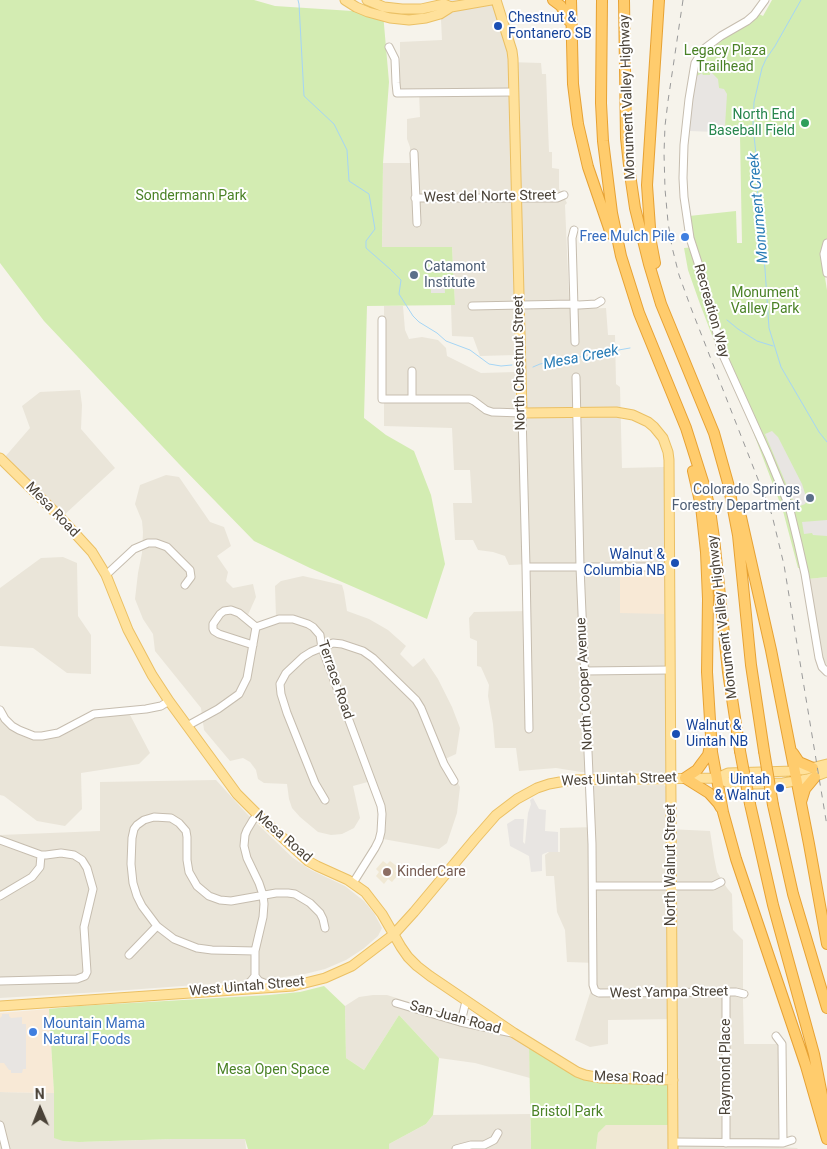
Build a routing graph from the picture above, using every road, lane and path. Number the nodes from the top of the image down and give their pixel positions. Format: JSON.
{"nodes":[{"id":1,"x":345,"y":0,"type":"edge"},
{"id":2,"x":366,"y":0,"type":"edge"},
{"id":3,"x":491,"y":0,"type":"edge"},
{"id":4,"x":496,"y":0,"type":"edge"},
{"id":5,"x":553,"y":0,"type":"edge"},
{"id":6,"x":571,"y":0,"type":"edge"},
{"id":7,"x":602,"y":0,"type":"edge"},
{"id":8,"x":624,"y":0,"type":"edge"},
{"id":9,"x":659,"y":0,"type":"edge"},
{"id":10,"x":765,"y":0,"type":"edge"},
{"id":11,"x":451,"y":7,"type":"junction"},
{"id":12,"x":571,"y":25,"type":"junction"},
{"id":13,"x":389,"y":47,"type":"dead end"},
{"id":14,"x":513,"y":92,"type":"junction"},
{"id":15,"x":414,"y":153,"type":"dead end"},
{"id":16,"x":564,"y":195,"type":"dead end"},
{"id":17,"x":415,"y":198,"type":"junction"},
{"id":18,"x":516,"y":198,"type":"junction"},
{"id":19,"x":417,"y":224,"type":"dead end"},
{"id":20,"x":574,"y":230,"type":"dead end"},
{"id":21,"x":827,"y":243,"type":"edge"},
{"id":22,"x":827,"y":273,"type":"edge"},
{"id":23,"x":626,"y":274,"type":"junction"},
{"id":24,"x":601,"y":301,"type":"dead end"},
{"id":25,"x":519,"y":304,"type":"junction"},
{"id":26,"x":573,"y":304,"type":"junction"},
{"id":27,"x":661,"y":304,"type":"junction"},
{"id":28,"x":472,"y":306,"type":"dead end"},
{"id":29,"x":382,"y":320,"type":"dead end"},
{"id":30,"x":575,"y":342,"type":"dead end"},
{"id":31,"x":412,"y":371,"type":"dead end"},
{"id":32,"x":576,"y":377,"type":"dead end"},
{"id":33,"x":412,"y":399,"type":"junction"},
{"id":34,"x":577,"y":412,"type":"junction"},
{"id":35,"x":522,"y":413,"type":"junction"},
{"id":36,"x":686,"y":428,"type":"junction"},
{"id":37,"x":721,"y":457,"type":"junction"},
{"id":38,"x":0,"y":458,"type":"edge"},
{"id":39,"x":526,"y":567,"type":"junction"},
{"id":40,"x":580,"y":567,"type":"junction"},
{"id":41,"x":669,"y":567,"type":"junction"},
{"id":42,"x":106,"y":574,"type":"junction"},
{"id":43,"x":185,"y":585,"type":"dead end"},
{"id":44,"x":256,"y":627,"type":"junction"},
{"id":45,"x":253,"y":644,"type":"junction"},
{"id":46,"x":322,"y":648,"type":"junction"},
{"id":47,"x":670,"y":670,"type":"junction"},
{"id":48,"x":585,"y":671,"type":"junction"},
{"id":49,"x":826,"y":671,"type":"edge"},
{"id":50,"x":169,"y":701,"type":"junction"},
{"id":51,"x":0,"y":710,"type":"edge"},
{"id":52,"x":187,"y":726,"type":"junction"},
{"id":53,"x":529,"y":729,"type":"dead end"},
{"id":54,"x":711,"y":743,"type":"junction"},
{"id":55,"x":790,"y":749,"type":"junction"},
{"id":56,"x":827,"y":764,"type":"edge"},
{"id":57,"x":814,"y":772,"type":"junction"},
{"id":58,"x":827,"y":772,"type":"edge"},
{"id":59,"x":795,"y":776,"type":"junction"},
{"id":60,"x":685,"y":778,"type":"junction"},
{"id":61,"x":717,"y":778,"type":"junction"},
{"id":62,"x":590,"y":779,"type":"junction"},
{"id":63,"x":671,"y":779,"type":"junction"},
{"id":64,"x":454,"y":781,"type":"dead end"},
{"id":65,"x":325,"y":800,"type":"dead end"},
{"id":66,"x":801,"y":803,"type":"junction"},
{"id":67,"x":723,"y":812,"type":"junction"},
{"id":68,"x":258,"y":815,"type":"junction"},
{"id":69,"x":0,"y":840,"type":"edge"},
{"id":70,"x":41,"y":855,"type":"junction"},
{"id":71,"x":721,"y":882,"type":"dead end"},
{"id":72,"x":354,"y":883,"type":"junction"},
{"id":73,"x":593,"y":886,"type":"junction"},
{"id":74,"x":671,"y":886,"type":"junction"},
{"id":75,"x":263,"y":895,"type":"junction"},
{"id":76,"x":0,"y":896,"type":"edge"},
{"id":77,"x":157,"y":926,"type":"junction"},
{"id":78,"x":325,"y":928,"type":"dead end"},
{"id":79,"x":394,"y":934,"type":"junction"},
{"id":80,"x":827,"y":944,"type":"edge"},
{"id":81,"x":255,"y":951,"type":"junction"},
{"id":82,"x":129,"y":955,"type":"dead end"},
{"id":83,"x":255,"y":976,"type":"junction"},
{"id":84,"x":0,"y":981,"type":"edge"},
{"id":85,"x":274,"y":987,"type":"junction"},
{"id":86,"x":241,"y":989,"type":"junction"},
{"id":87,"x":595,"y":991,"type":"joint"},
{"id":88,"x":726,"y":992,"type":"junction"},
{"id":89,"x":672,"y":993,"type":"junction"},
{"id":90,"x":744,"y":994,"type":"dead end"},
{"id":91,"x":466,"y":1001,"type":"junction"},
{"id":92,"x":396,"y":1003,"type":"dead end"},
{"id":93,"x":0,"y":1006,"type":"edge"},
{"id":94,"x":827,"y":1008,"type":"edge"},
{"id":95,"x":461,"y":1022,"type":"junction"},
{"id":96,"x":514,"y":1033,"type":"junction"},
{"id":97,"x":776,"y":1036,"type":"dead end"},
{"id":98,"x":672,"y":1080,"type":"junction"},
{"id":99,"x":827,"y":1120,"type":"edge"},
{"id":100,"x":0,"y":1125,"type":"edge"},
{"id":101,"x":498,"y":1133,"type":"dead end"},
{"id":102,"x":827,"y":1139,"type":"edge"},
{"id":103,"x":792,"y":1140,"type":"dead end"},
{"id":104,"x":726,"y":1143,"type":"junction"},
{"id":105,"x":783,"y":1143,"type":"junction"},
{"id":106,"x":673,"y":1146,"type":"edge"},
{"id":107,"x":745,"y":1146,"type":"edge"},
{"id":108,"x":6,"y":1149,"type":"edge"},
{"id":109,"x":456,"y":1149,"type":"edge"}],
"edges":[{"from":1,"to":11,"type":"main road"},
{"from":2,"to":11,"type":"main road"},
{"from":3,"to":11,"type":"main road"},
{"from":4,"to":14,"type":"main road","name":"North Chestnut Street"},
{"from":5,"to":12,"type":"highway"},
{"from":6,"to":12,"type":"highway"},
{"from":7,"to":23,"type":"highway","name":"Monument Valley Highway"},
{"from":8,"to":27,"type":"highway","name":"Monument Valley Highway"},
{"from":9,"to":27,"type":"highway"},
{"from":10,"to":49,"type":"street","name":"Recreation Way"},
{"from":12,"to":23,"type":"highway"},
{"from":13,"to":14,"type":"street"},
{"from":14,"to":18,"type":"main road","name":"North Chestnut Street"},
{"from":15,"to":17,"type":"street"},
{"from":16,"to":18,"type":"street","name":"West del Norte Street"},
{"from":17,"to":18,"type":"street","name":"West del Norte Street"},
{"from":17,"to":19,"type":"street"},
{"from":18,"to":25,"type":"main road","name":"North Chestnut Street"},
{"from":20,"to":26,"type":"street"},
{"from":21,"to":22,"type":"street"},
{"from":23,"to":36,"type":"highway","name":"Monument Valley Highway"},
{"from":24,"to":26,"type":"street"},
{"from":25,"to":26,"type":"street"},
{"from":25,"to":28,"type":"street"},
{"from":25,"to":35,"type":"main road","name":"North Chestnut Street"},
{"from":26,"to":30,"type":"street"},
{"from":27,"to":37,"type":"highway","name":"Monument Valley Highway"},
{"from":29,"to":33,"type":"street"},
{"from":31,"to":33,"type":"street"},
{"from":32,"to":34,"type":"street","name":"North Cooper Avenue"},
{"from":33,"to":35,"type":"street"},
{"from":34,"to":35,"type":"main road"},
{"from":34,"to":40,"type":"street","name":"North Cooper Avenue"},
{"from":34,"to":41,"type":"main road","name":"North Walnut Street"},
{"from":35,"to":39,"type":"street","name":"North Chestnut Street"},
{"from":36,"to":54,"type":"highway"},
{"from":36,"to":99,"type":"highway","name":"Monument Valley Highway","bridge":true},
{"from":37,"to":55,"type":"highway"},
{"from":37,"to":94,"type":"highway","name":"Monument Valley Highway","bridge":true},
{"from":38,"to":42,"type":"main road","name":"Mesa Road"},
{"from":39,"to":40,"type":"street"},
{"from":39,"to":53,"type":"street","name":"North Chestnut Street"},
{"from":40,"to":41,"type":"street"},
{"from":40,"to":48,"type":"street","name":"North Cooper Avenue"},
{"from":41,"to":47,"type":"main road","name":"North Walnut Street"},
{"from":42,"to":43,"type":"street"},
{"from":42,"to":50,"type":"main road","name":"Mesa Road"},
{"from":44,"to":45,"type":"street"},
{"from":44,"to":45,"type":"street"},
{"from":44,"to":46,"type":"street","name":"Terrace Road"},
{"from":45,"to":52,"type":"street"},
{"from":46,"to":64,"type":"street"},
{"from":46,"to":65,"type":"street"},
{"from":46,"to":72,"type":"street","name":"Terrace Road"},
{"from":47,"to":48,"type":"street"},
{"from":47,"to":63,"type":"main road","name":"North Walnut Street"},
{"from":48,"to":62,"type":"street","name":"North Cooper Avenue"},
{"from":50,"to":51,"type":"street"},
{"from":50,"to":52,"type":"main road","name":"Mesa Road"},
{"from":52,"to":68,"type":"main road","name":"Mesa Road"},
{"from":54,"to":60,"type":"highway"},
{"from":54,"to":61,"type":"highway"},
{"from":55,"to":57,"type":"highway"},
{"from":55,"to":59,"type":"highway"},
{"from":56,"to":57,"type":"main road","name":"West Uintah Street"},
{"from":57,"to":58,"type":"main road","name":"West Uintah Street"},
{"from":57,"to":59,"type":"main road","name":"West Uintah Street"},
{"from":57,"to":66,"type":"highway"},
{"from":59,"to":61,"type":"main road","name":"West Uintah Street"},
{"from":59,"to":66,"type":"highway"},
{"from":60,"to":61,"type":"main road","name":"West Uintah Street"},
{"from":60,"to":63,"type":"main road","name":"West Uintah Street"},
{"from":60,"to":67,"type":"highway"},
{"from":61,"to":67,"type":"highway"},
{"from":62,"to":63,"type":"main road","name":"West Uintah Street"},
{"from":62,"to":73,"type":"street","name":"North Cooper Avenue"},
{"from":62,"to":79,"type":"main road","name":"West Uintah Street"},
{"from":63,"to":74,"type":"main road","name":"North Walnut Street"},
{"from":66,"to":80,"type":"highway"},
{"from":67,"to":102,"type":"highway"},
{"from":68,"to":72,"type":"main road","name":"Mesa Road"},
{"from":68,"to":75,"type":"street"},
{"from":69,"to":70,"type":"street"},
{"from":70,"to":76,"type":"street"},
{"from":70,"to":84,"type":"street"},
{"from":71,"to":74,"type":"street"},
{"from":72,"to":79,"type":"main road","name":"Mesa Road"},
{"from":73,"to":74,"type":"street"},
{"from":73,"to":87,"type":"street","name":"North Cooper Avenue"},
{"from":74,"to":89,"type":"main road","name":"North Walnut Street"},
{"from":75,"to":77,"type":"street"},
{"from":75,"to":78,"type":"street"},
{"from":75,"to":81,"type":"street"},
{"from":77,"to":81,"type":"street"},
{"from":77,"to":82,"type":"street"},
{"from":79,"to":85,"type":"main road","name":"West Uintah Street"},
{"from":79,"to":91,"type":"main road","name":"Mesa Road"},
{"from":81,"to":83,"type":"street"},
{"from":83,"to":85,"type":"street"},
{"from":83,"to":86,"type":"street"},
{"from":85,"to":86,"type":"main road","name":"West Uintah Street"},
{"from":86,"to":93,"type":"main road","name":"West Uintah Street"},
{"from":87,"to":89,"type":"street","name":"West Yampa Street"},
{"from":88,"to":89,"type":"street","name":"West Yampa Street"},
{"from":88,"to":90,"type":"street","name":"West Yampa Street"},
{"from":88,"to":104,"type":"street","name":"Raymond Place"},
{"from":89,"to":98,"type":"main road","name":"North Walnut Street"},
{"from":91,"to":95,"type":"street"},
{"from":91,"to":96,"type":"main road","name":"Mesa Road"},
{"from":92,"to":95,"type":"street","name":"San Juan Road"},
{"from":95,"to":96,"type":"street","name":"San Juan Road"},
{"from":96,"to":98,"type":"main road","name":"Mesa Road"},
{"from":97,"to":105,"type":"street"},
{"from":98,"to":106,"type":"main road","name":"North Walnut Street"},
{"from":100,"to":108,"type":"street"},
{"from":101,"to":109,"type":"street"},
{"from":103,"to":105,"type":"street"},
{"from":104,"to":106,"type":"street"},
{"from":104,"to":107,"type":"street"},
{"from":105,"to":107,"type":"street"}]}
